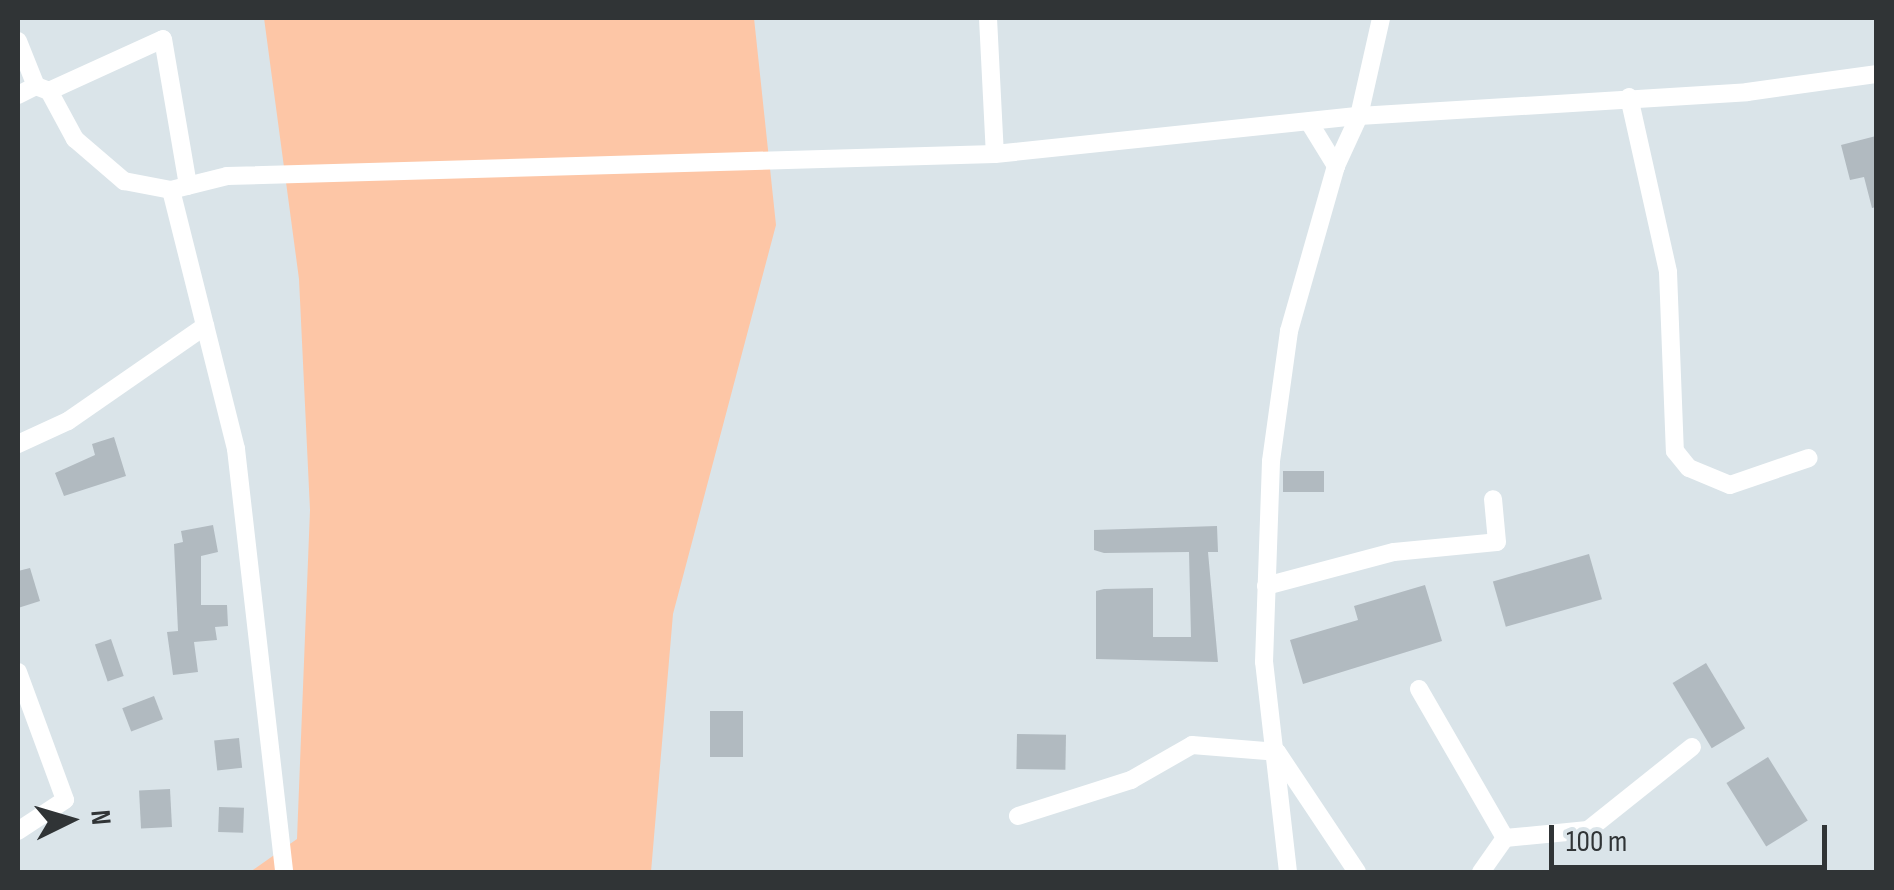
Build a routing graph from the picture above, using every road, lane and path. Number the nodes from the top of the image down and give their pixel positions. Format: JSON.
{"nodes":[{"id":1,"x":988,"y":18,"type":"edge"},
{"id":2,"x":1380,"y":18,"type":"edge"},
{"id":3,"x":18,"y":41,"type":"edge"},
{"id":4,"x":1876,"y":74,"type":"edge"},
{"id":5,"x":42,"y":88,"type":"junction"},
{"id":6,"x":18,"y":95,"type":"edge"},
{"id":7,"x":1629,"y":97,"type":"junction"},
{"id":8,"x":1358,"y":116,"type":"junction"},
{"id":9,"x":1309,"y":122,"type":"junction"},
{"id":10,"x":995,"y":154,"type":"junction"},
{"id":11,"x":1336,"y":166,"type":"junction"},
{"id":12,"x":180,"y":188,"type":"junction"},
{"id":13,"x":205,"y":326,"type":"junction"},
{"id":14,"x":18,"y":444,"type":"edge"},
{"id":15,"x":1809,"y":458,"type":"dead end"},
{"id":16,"x":1493,"y":498,"type":"dead end"},
{"id":17,"x":1266,"y":586,"type":"junction"},
{"id":18,"x":18,"y":672,"type":"edge"},
{"id":19,"x":1418,"y":689,"type":"dead end"},
{"id":20,"x":1692,"y":748,"type":"dead end"},
{"id":21,"x":1277,"y":752,"type":"junction"},
{"id":22,"x":1018,"y":816,"type":"dead end"},
{"id":23,"x":18,"y":831,"type":"edge"},
{"id":24,"x":1505,"y":838,"type":"junction"},
{"id":25,"x":284,"y":872,"type":"edge"},
{"id":26,"x":1288,"y":872,"type":"edge"},
{"id":27,"x":1356,"y":872,"type":"edge"},
{"id":28,"x":1481,"y":872,"type":"edge"}],
"edges":[{"from":1,"to":10,"type":"street"},
{"from":2,"to":8,"type":"street"},
{"from":3,"to":5,"type":"street"},
{"from":4,"to":7,"type":"street"},
{"from":5,"to":6,"type":"street"},
{"from":5,"to":12,"type":"street"},
{"from":5,"to":12,"type":"street"},
{"from":7,"to":8,"type":"street"},
{"from":7,"to":15,"type":"street"},
{"from":8,"to":9,"type":"street"},
{"from":8,"to":11,"type":"street"},
{"from":9,"to":10,"type":"street"},
{"from":9,"to":11,"type":"street"},
{"from":10,"to":12,"type":"street"},
{"from":11,"to":17,"type":"street"},
{"from":12,"to":13,"type":"street"},
{"from":13,"to":14,"type":"street"},
{"from":13,"to":25,"type":"street"},
{"from":16,"to":17,"type":"street"},
{"from":17,"to":21,"type":"street"},
{"from":18,"to":23,"type":"street"},
{"from":19,"to":24,"type":"street"},
{"from":20,"to":24,"type":"street"},
{"from":21,"to":22,"type":"street"},
{"from":21,"to":26,"type":"street"},
{"from":21,"to":27,"type":"street"},
{"from":24,"to":28,"type":"street"}]}
